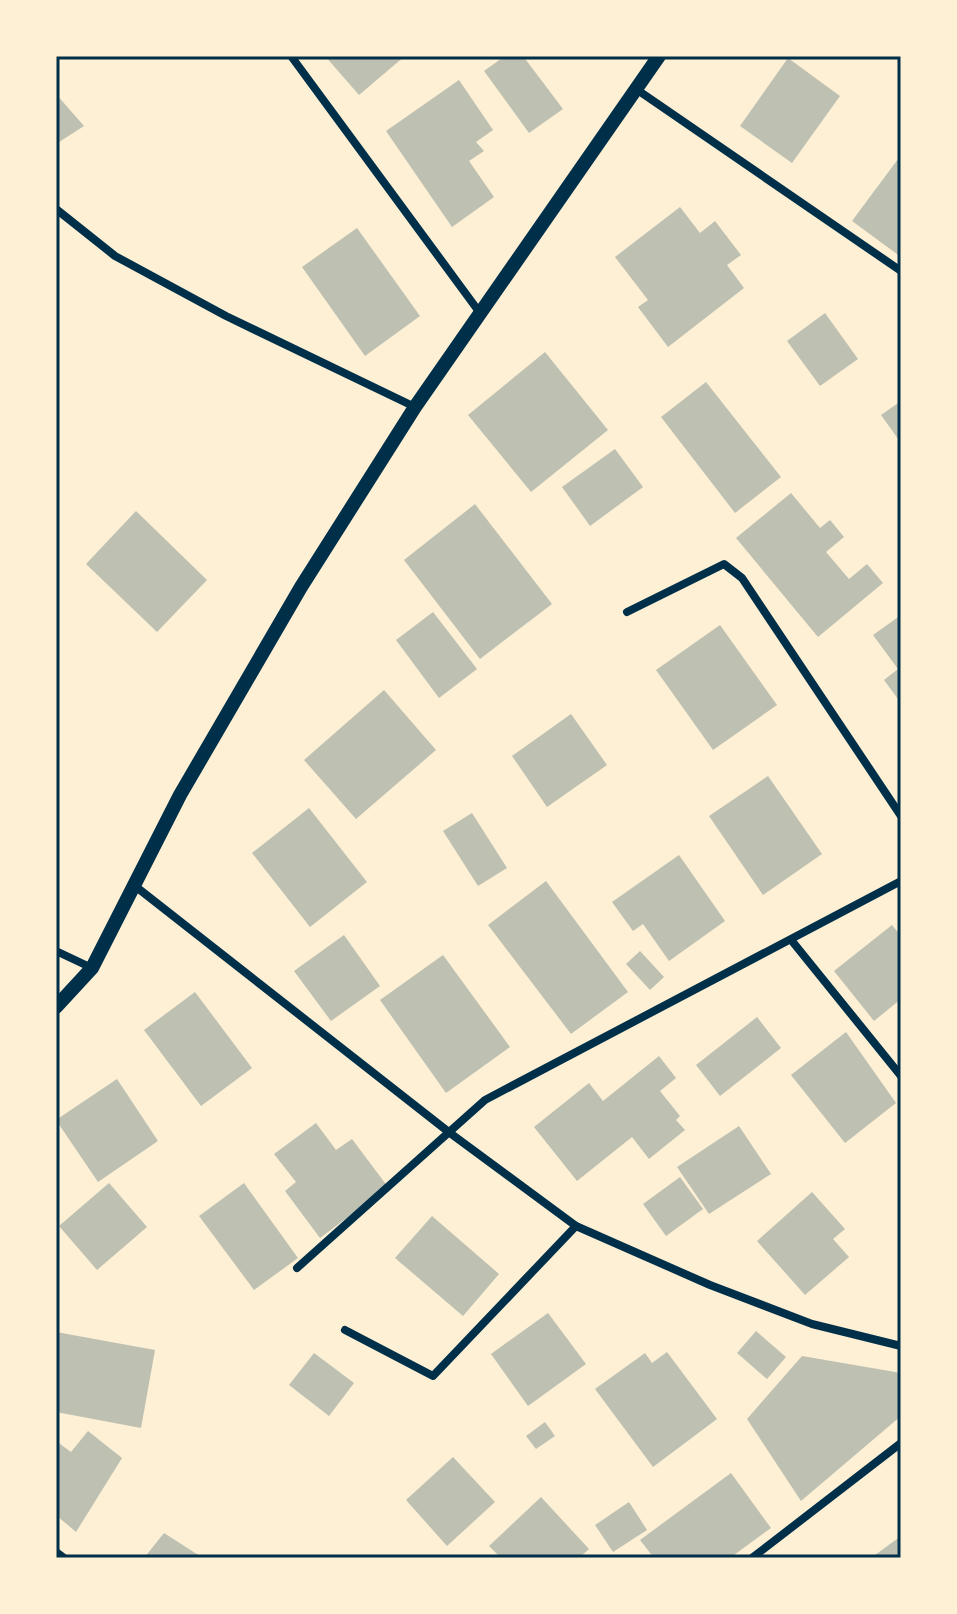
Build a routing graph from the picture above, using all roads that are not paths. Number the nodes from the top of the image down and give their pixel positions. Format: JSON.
{"nodes":[{"id":1,"x":291,"y":56,"type":"edge"},
{"id":2,"x":659,"y":56,"type":"edge"},
{"id":3,"x":636,"y":89,"type":"junction"},
{"id":4,"x":56,"y":209,"type":"edge"},
{"id":5,"x":901,"y":271,"type":"edge"},
{"id":6,"x":480,"y":313,"type":"junction"},
{"id":7,"x":415,"y":407,"type":"junction"},
{"id":8,"x":627,"y":612,"type":"dead end"},
{"id":9,"x":901,"y":816,"type":"edge"},
{"id":10,"x":901,"y":881,"type":"edge"},
{"id":11,"x":135,"y":886,"type":"junction"},
{"id":12,"x":792,"y":941,"type":"junction"},
{"id":13,"x":56,"y":951,"type":"edge"},
{"id":14,"x":92,"y":968,"type":"junction"},
{"id":15,"x":56,"y":1007,"type":"edge"},
{"id":16,"x":901,"y":1076,"type":"edge"},
{"id":17,"x":450,"y":1133,"type":"junction"},
{"id":18,"x":576,"y":1226,"type":"junction"},
{"id":19,"x":297,"y":1268,"type":"dead end"},
{"id":20,"x":345,"y":1330,"type":"dead end"},
{"id":21,"x":901,"y":1346,"type":"edge"},
{"id":22,"x":901,"y":1443,"type":"edge"},
{"id":23,"x":56,"y":1552,"type":"edge"},
{"id":24,"x":64,"y":1558,"type":"edge"},
{"id":25,"x":752,"y":1558,"type":"edge"}],
"edges":[{"from":1,"to":6,"type":"street"},
{"from":2,"to":3,"type":"street"},
{"from":3,"to":5,"type":"street"},
{"from":3,"to":6,"type":"street"},
{"from":4,"to":7,"type":"street"},
{"from":6,"to":7,"type":"street"},
{"from":7,"to":11,"type":"street"},
{"from":8,"to":9,"type":"street"},
{"from":10,"to":12,"type":"street"},
{"from":11,"to":14,"type":"street"},
{"from":11,"to":17,"type":"street"},
{"from":12,"to":16,"type":"street"},
{"from":12,"to":17,"type":"street"},
{"from":13,"to":14,"type":"street"},
{"from":14,"to":15,"type":"street"},
{"from":17,"to":18,"type":"street"},
{"from":17,"to":19,"type":"street"},
{"from":18,"to":20,"type":"street"},
{"from":18,"to":21,"type":"street"},
{"from":22,"to":25,"type":"street"},
{"from":23,"to":24,"type":"street"}]}
